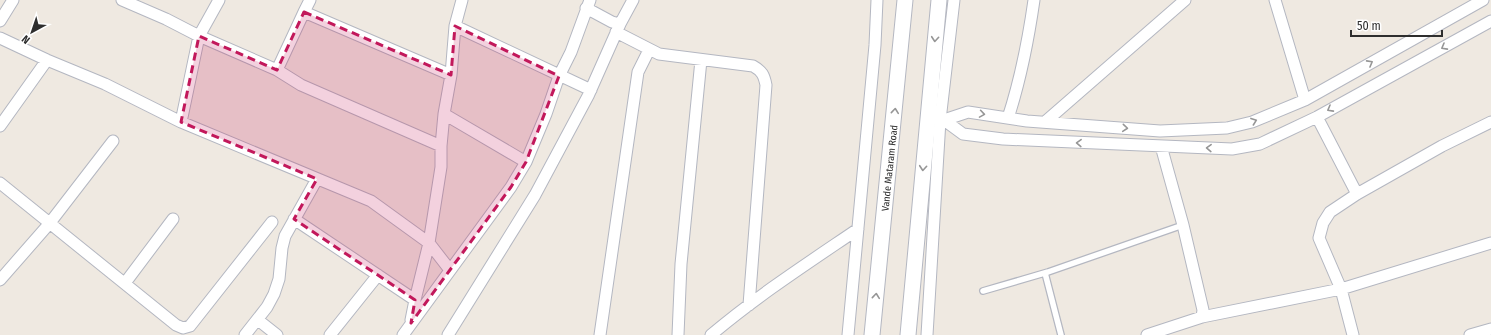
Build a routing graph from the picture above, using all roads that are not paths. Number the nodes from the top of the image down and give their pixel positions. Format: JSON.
{"nodes":[{"id":1,"x":13,"y":0,"type":"edge"},
{"id":2,"x":122,"y":0,"type":"edge"},
{"id":3,"x":219,"y":0,"type":"edge"},
{"id":4,"x":310,"y":0,"type":"edge"},
{"id":5,"x":462,"y":0,"type":"edge"},
{"id":6,"x":633,"y":0,"type":"edge"},
{"id":7,"x":877,"y":0,"type":"edge"},
{"id":8,"x":906,"y":0,"type":"edge"},
{"id":9,"x":939,"y":0,"type":"edge"},
{"id":10,"x":954,"y":0,"type":"edge"},
{"id":11,"x":1034,"y":0,"type":"edge"},
{"id":12,"x":1185,"y":0,"type":"edge"},
{"id":13,"x":1275,"y":0,"type":"edge"},
{"id":14,"x":1483,"y":0,"type":"edge"},
{"id":15,"x":588,"y":4,"type":"edge"},
{"id":16,"x":304,"y":12,"type":"junction"},
{"id":17,"x":0,"y":21,"type":"edge"},
{"id":18,"x":1491,"y":22,"type":"edge"},
{"id":19,"x":456,"y":26,"type":"junction"},
{"id":20,"x":618,"y":28,"type":"junction"},
{"id":21,"x":199,"y":36,"type":"junction"},
{"id":22,"x":0,"y":38,"type":"edge"},
{"id":23,"x":649,"y":50,"type":"junction"},
{"id":24,"x":47,"y":60,"type":"junction"},
{"id":25,"x":701,"y":60,"type":"junction"},
{"id":26,"x":277,"y":70,"type":"junction"},
{"id":27,"x":451,"y":75,"type":"junction"},
{"id":28,"x":559,"y":76,"type":"junction"},
{"id":29,"x":591,"y":90,"type":"junction"},
{"id":30,"x":1305,"y":100,"type":"junction"},
{"id":31,"x":444,"y":114,"type":"junction"},
{"id":32,"x":1317,"y":117,"type":"junction"},
{"id":33,"x":1008,"y":118,"type":"junction"},
{"id":34,"x":937,"y":120,"type":"junction"},
{"id":35,"x":181,"y":122,"type":"junction"},
{"id":36,"x":1045,"y":122,"type":"junction"},
{"id":37,"x":1491,"y":122,"type":"edge"},
{"id":38,"x":0,"y":126,"type":"edge"},
{"id":39,"x":113,"y":141,"type":"dead end"},
{"id":40,"x":441,"y":146,"type":"junction"},
{"id":41,"x":1161,"y":146,"type":"junction"},
{"id":42,"x":526,"y":162,"type":"junction"},
{"id":43,"x":317,"y":179,"type":"junction"},
{"id":44,"x":0,"y":183,"type":"edge"},
{"id":45,"x":1357,"y":194,"type":"junction"},
{"id":46,"x":173,"y":219,"type":"dead end"},
{"id":47,"x":294,"y":219,"type":"junction"},
{"id":48,"x":272,"y":222,"type":"dead end"},
{"id":49,"x":49,"y":224,"type":"junction"},
{"id":50,"x":1184,"y":225,"type":"junction"},
{"id":51,"x":858,"y":229,"type":"junction"},
{"id":52,"x":1491,"y":243,"type":"edge"},
{"id":53,"x":429,"y":244,"type":"junction"},
{"id":54,"x":450,"y":270,"type":"junction"},
{"id":55,"x":1045,"y":273,"type":"junction"},
{"id":56,"x":378,"y":275,"type":"junction"},
{"id":57,"x":0,"y":280,"type":"edge"},
{"id":58,"x":125,"y":283,"type":"junction"},
{"id":59,"x":1341,"y":289,"type":"junction"},
{"id":60,"x":983,"y":291,"type":"dead end"},
{"id":61,"x":415,"y":300,"type":"junction"},
{"id":62,"x":749,"y":305,"type":"junction"},
{"id":63,"x":1202,"y":318,"type":"junction"},
{"id":64,"x":258,"y":320,"type":"junction"},
{"id":65,"x":411,"y":323,"type":"junction"},
{"id":66,"x":1491,"y":329,"type":"edge"},
{"id":67,"x":245,"y":335,"type":"edge"},
{"id":68,"x":277,"y":335,"type":"edge"},
{"id":69,"x":330,"y":335,"type":"edge"},
{"id":70,"x":404,"y":335,"type":"edge"},
{"id":71,"x":448,"y":335,"type":"edge"},
{"id":72,"x":600,"y":335,"type":"edge"},
{"id":73,"x":678,"y":335,"type":"edge"},
{"id":74,"x":711,"y":335,"type":"edge"},
{"id":75,"x":848,"y":335,"type":"edge"},
{"id":76,"x":872,"y":335,"type":"edge"},
{"id":77,"x":908,"y":335,"type":"edge"},
{"id":78,"x":927,"y":335,"type":"edge"},
{"id":79,"x":1061,"y":335,"type":"edge"},
{"id":80,"x":1147,"y":335,"type":"edge"},
{"id":81,"x":1353,"y":335,"type":"edge"},
{"id":82,"x":1470,"y":335,"type":"edge"}],
"edges":[{"from":1,"to":17,"type":"street"},
{"from":2,"to":21,"type":"street"},
{"from":3,"to":21,"type":"street"},
{"from":4,"to":16,"type":"street"},
{"from":5,"to":19,"type":"street"},
{"from":6,"to":20,"type":"street"},
{"from":7,"to":51,"type":"street"},
{"from":76,"to":8,"type":"main road","name":"Vande Mataram Road","one_way":true},
{"from":9,"to":34,"type":"main road","one_way":true},
{"from":10,"to":34,"type":"street"},
{"from":11,"to":33,"type":"street"},
{"from":12,"to":36,"type":"street"},
{"from":13,"to":30,"type":"street"},
{"from":30,"to":14,"type":"street","one_way":true},
{"from":15,"to":20,"type":"street"},
{"from":15,"to":28,"type":"street"},
{"from":16,"to":26,"type":"street"},
{"from":16,"to":27,"type":"street"},
{"from":18,"to":32,"type":"street","one_way":true},
{"from":19,"to":27,"type":"street"},
{"from":19,"to":28,"type":"street"},
{"from":20,"to":23,"type":"street"},
{"from":20,"to":29,"type":"street"},
{"from":21,"to":26,"type":"street"},
{"from":21,"to":35,"type":"street"},
{"from":22,"to":24,"type":"street"},
{"from":23,"to":25,"type":"street"},
{"from":23,"to":72,"type":"street"},
{"from":24,"to":35,"type":"street"},
{"from":24,"to":38,"type":"street"},
{"from":25,"to":62,"type":"street"},
{"from":25,"to":73,"type":"street"},
{"from":26,"to":40,"type":"street"},
{"from":27,"to":31,"type":"street"},
{"from":28,"to":29,"type":"street"},
{"from":28,"to":42,"type":"street"},
{"from":29,"to":71,"type":"street"},
{"from":36,"to":30,"type":"street","one_way":true},
{"from":31,"to":40,"type":"street"},
{"from":31,"to":42,"type":"street"},
{"from":32,"to":41,"type":"street","one_way":true},
{"from":32,"to":45,"type":"street"},
{"from":34,"to":33,"type":"street","one_way":true},
{"from":33,"to":36,"type":"street"},
{"from":41,"to":34,"type":"street","one_way":true},
{"from":34,"to":77,"type":"main road","one_way":true},
{"from":34,"to":78,"type":"street"},
{"from":35,"to":43,"type":"street"},
{"from":37,"to":45,"type":"street"},
{"from":39,"to":49,"type":"street"},
{"from":40,"to":53,"type":"street"},
{"from":41,"to":50,"type":"street"},
{"from":42,"to":54,"type":"street"},
{"from":43,"to":47,"type":"street"},
{"from":43,"to":53,"type":"street"},
{"from":44,"to":49,"type":"street"},
{"from":45,"to":59,"type":"street"},
{"from":46,"to":58,"type":"street"},
{"from":47,"to":56,"type":"street"},
{"from":47,"to":64,"type":"street"},
{"from":48,"to":58,"type":"street"},
{"from":49,"to":57,"type":"street"},
{"from":49,"to":58,"type":"street"},
{"from":50,"to":55,"type":"lane"},
{"from":50,"to":63,"type":"street"},
{"from":51,"to":62,"type":"street"},
{"from":51,"to":75,"type":"street"},
{"from":52,"to":59,"type":"street"},
{"from":53,"to":54,"type":"street"},
{"from":53,"to":61,"type":"street"},
{"from":54,"to":65,"type":"street"},
{"from":55,"to":60,"type":"lane"},
{"from":55,"to":79,"type":"lane"},
{"from":56,"to":61,"type":"street"},
{"from":56,"to":69,"type":"street"},
{"from":59,"to":63,"type":"street"},
{"from":59,"to":81,"type":"street"},
{"from":61,"to":65,"type":"street"},
{"from":62,"to":74,"type":"street"},
{"from":63,"to":80,"type":"street"},
{"from":64,"to":67,"type":"street"},
{"from":64,"to":68,"type":"street"},
{"from":65,"to":70,"type":"street"},
{"from":66,"to":82,"type":"street"}]}
